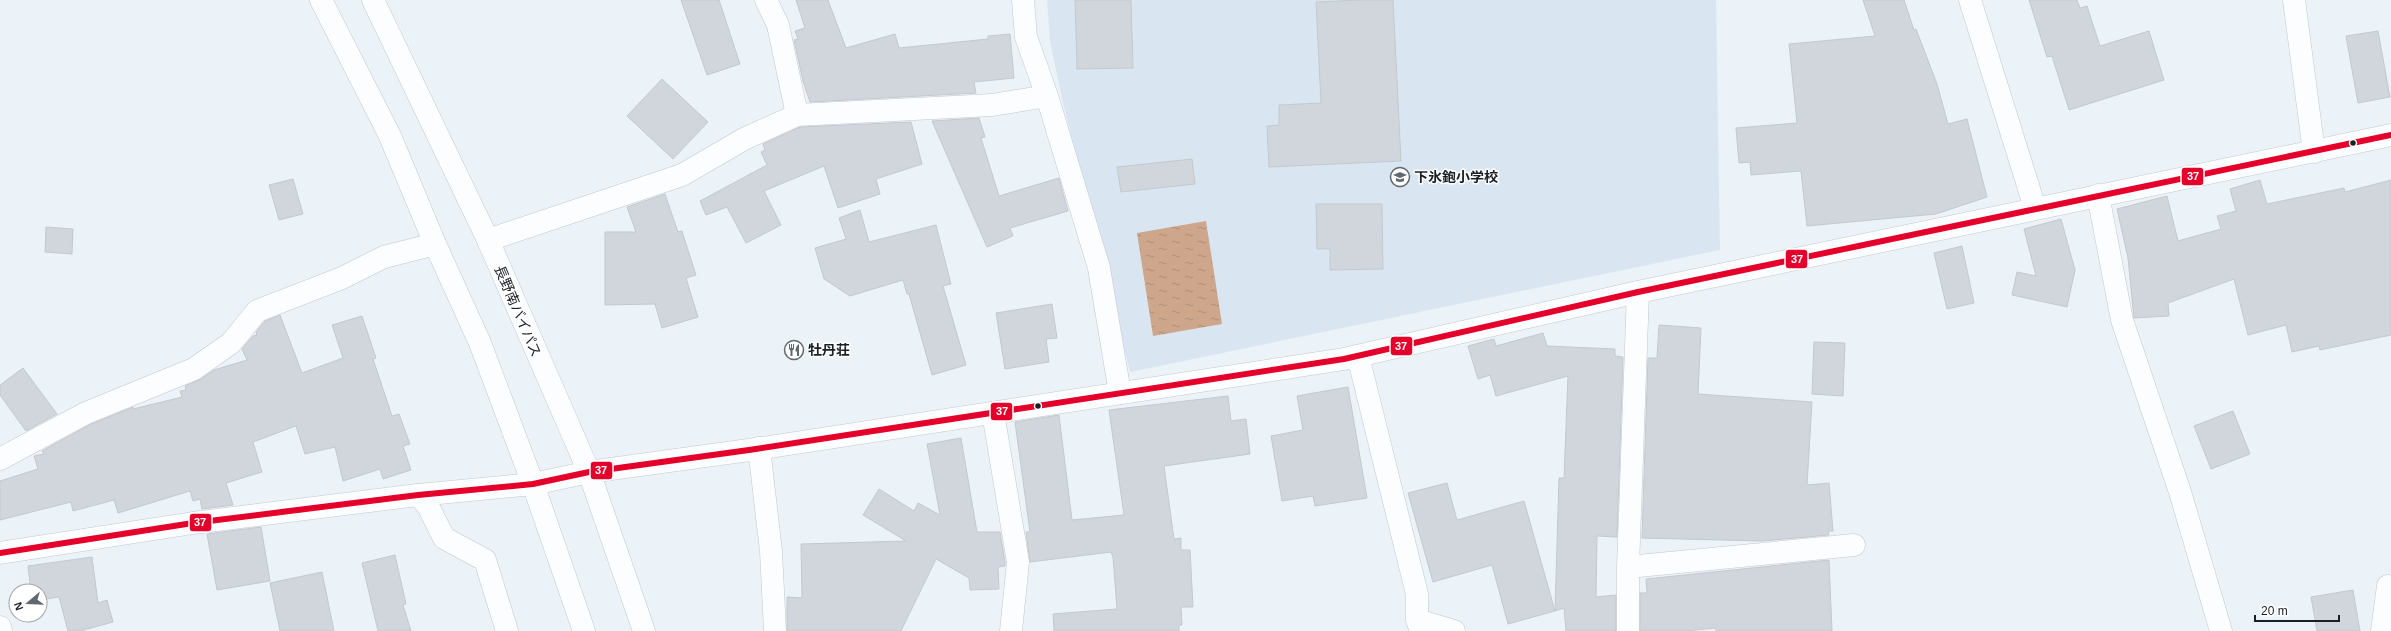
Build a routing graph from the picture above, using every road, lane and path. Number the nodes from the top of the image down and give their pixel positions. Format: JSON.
{"nodes":[{"id":1,"x":321,"y":0,"type":"edge"},
{"id":2,"x":372,"y":0,"type":"edge"},
{"id":3,"x":766,"y":0,"type":"edge"},
{"id":4,"x":1023,"y":0,"type":"edge"},
{"id":5,"x":1970,"y":0,"type":"edge"},
{"id":6,"x":2294,"y":0,"type":"edge"},
{"id":7,"x":1047,"y":96,"type":"junction"},
{"id":8,"x":797,"y":115,"type":"junction"},
{"id":9,"x":2391,"y":135,"type":"edge"},
{"id":10,"x":2314,"y":152,"type":"junction"},
{"id":11,"x":2098,"y":196,"type":"junction"},
{"id":12,"x":2035,"y":208,"type":"junction"},
{"id":13,"x":488,"y":240,"type":"junction"},
{"id":14,"x":435,"y":244,"type":"junction"},
{"id":15,"x":1638,"y":292,"type":"junction"},
{"id":16,"x":1358,"y":356,"type":"junction"},
{"id":17,"x":1120,"y":393,"type":"junction"},
{"id":18,"x":993,"y":413,"type":"junction"},
{"id":19,"x":759,"y":448,"type":"junction"},
{"id":20,"x":0,"y":458,"type":"edge"},
{"id":21,"x":589,"y":472,"type":"junction"},
{"id":22,"x":534,"y":484,"type":"junction"},
{"id":23,"x":418,"y":495,"type":"junction"},
{"id":24,"x":1854,"y":545,"type":"dead end"},
{"id":25,"x":0,"y":553,"type":"edge"},
{"id":26,"x":1628,"y":567,"type":"junction"},
{"id":27,"x":2388,"y":586,"type":"dead end"},
{"id":28,"x":1419,"y":626,"type":"edge"},
{"id":29,"x":0,"y":627,"type":"edge"},
{"id":30,"x":1,"y":631,"type":"edge"},
{"id":31,"x":507,"y":631,"type":"edge"},
{"id":32,"x":584,"y":631,"type":"edge"},
{"id":33,"x":644,"y":631,"type":"edge"},
{"id":34,"x":775,"y":631,"type":"edge"},
{"id":35,"x":1011,"y":631,"type":"edge"},
{"id":36,"x":1454,"y":631,"type":"edge"},
{"id":37,"x":1628,"y":631,"type":"edge"},
{"id":38,"x":2221,"y":631,"type":"edge"},
{"id":39,"x":2382,"y":631,"type":"edge"}],
"edges":[{"from":1,"to":14,"type":"main road"},
{"from":2,"to":13,"type":"main road","name":"長野南バイパス"},
{"from":3,"to":8,"type":"main road"},
{"from":4,"to":7,"type":"main road"},
{"from":5,"to":12,"type":"main road"},
{"from":6,"to":10,"type":"main road"},
{"from":7,"to":8,"type":"main road"},
{"from":7,"to":17,"type":"main road"},
{"from":8,"to":13,"type":"main road"},
{"from":9,"to":10,"type":"main road"},
{"from":10,"to":11,"type":"main road"},
{"from":11,"to":12,"type":"main road"},
{"from":11,"to":38,"type":"main road"},
{"from":12,"to":15,"type":"main road"},
{"from":13,"to":21,"type":"main road","name":"長野南バイパス"},
{"from":14,"to":20,"type":"main road"},
{"from":14,"to":22,"type":"main road"},
{"from":15,"to":16,"type":"main road"},
{"from":15,"to":26,"type":"main road"},
{"from":16,"to":17,"type":"main road"},
{"from":16,"to":28,"type":"main road"},
{"from":17,"to":18,"type":"main road"},
{"from":18,"to":19,"type":"main road"},
{"from":18,"to":35,"type":"main road"},
{"from":19,"to":21,"type":"main road"},
{"from":19,"to":34,"type":"main road"},
{"from":21,"to":22,"type":"main road"},
{"from":21,"to":33,"type":"main road","name":"長野南バイパス"},
{"from":22,"to":23,"type":"main road"},
{"from":22,"to":32,"type":"main road"},
{"from":23,"to":25,"type":"main road"},
{"from":23,"to":31,"type":"main road"},
{"from":24,"to":26,"type":"main road"},
{"from":26,"to":37,"type":"main road"},
{"from":27,"to":39,"type":"main road"},
{"from":28,"to":36,"type":"main road"},
{"from":29,"to":30,"type":"main road"}]}
